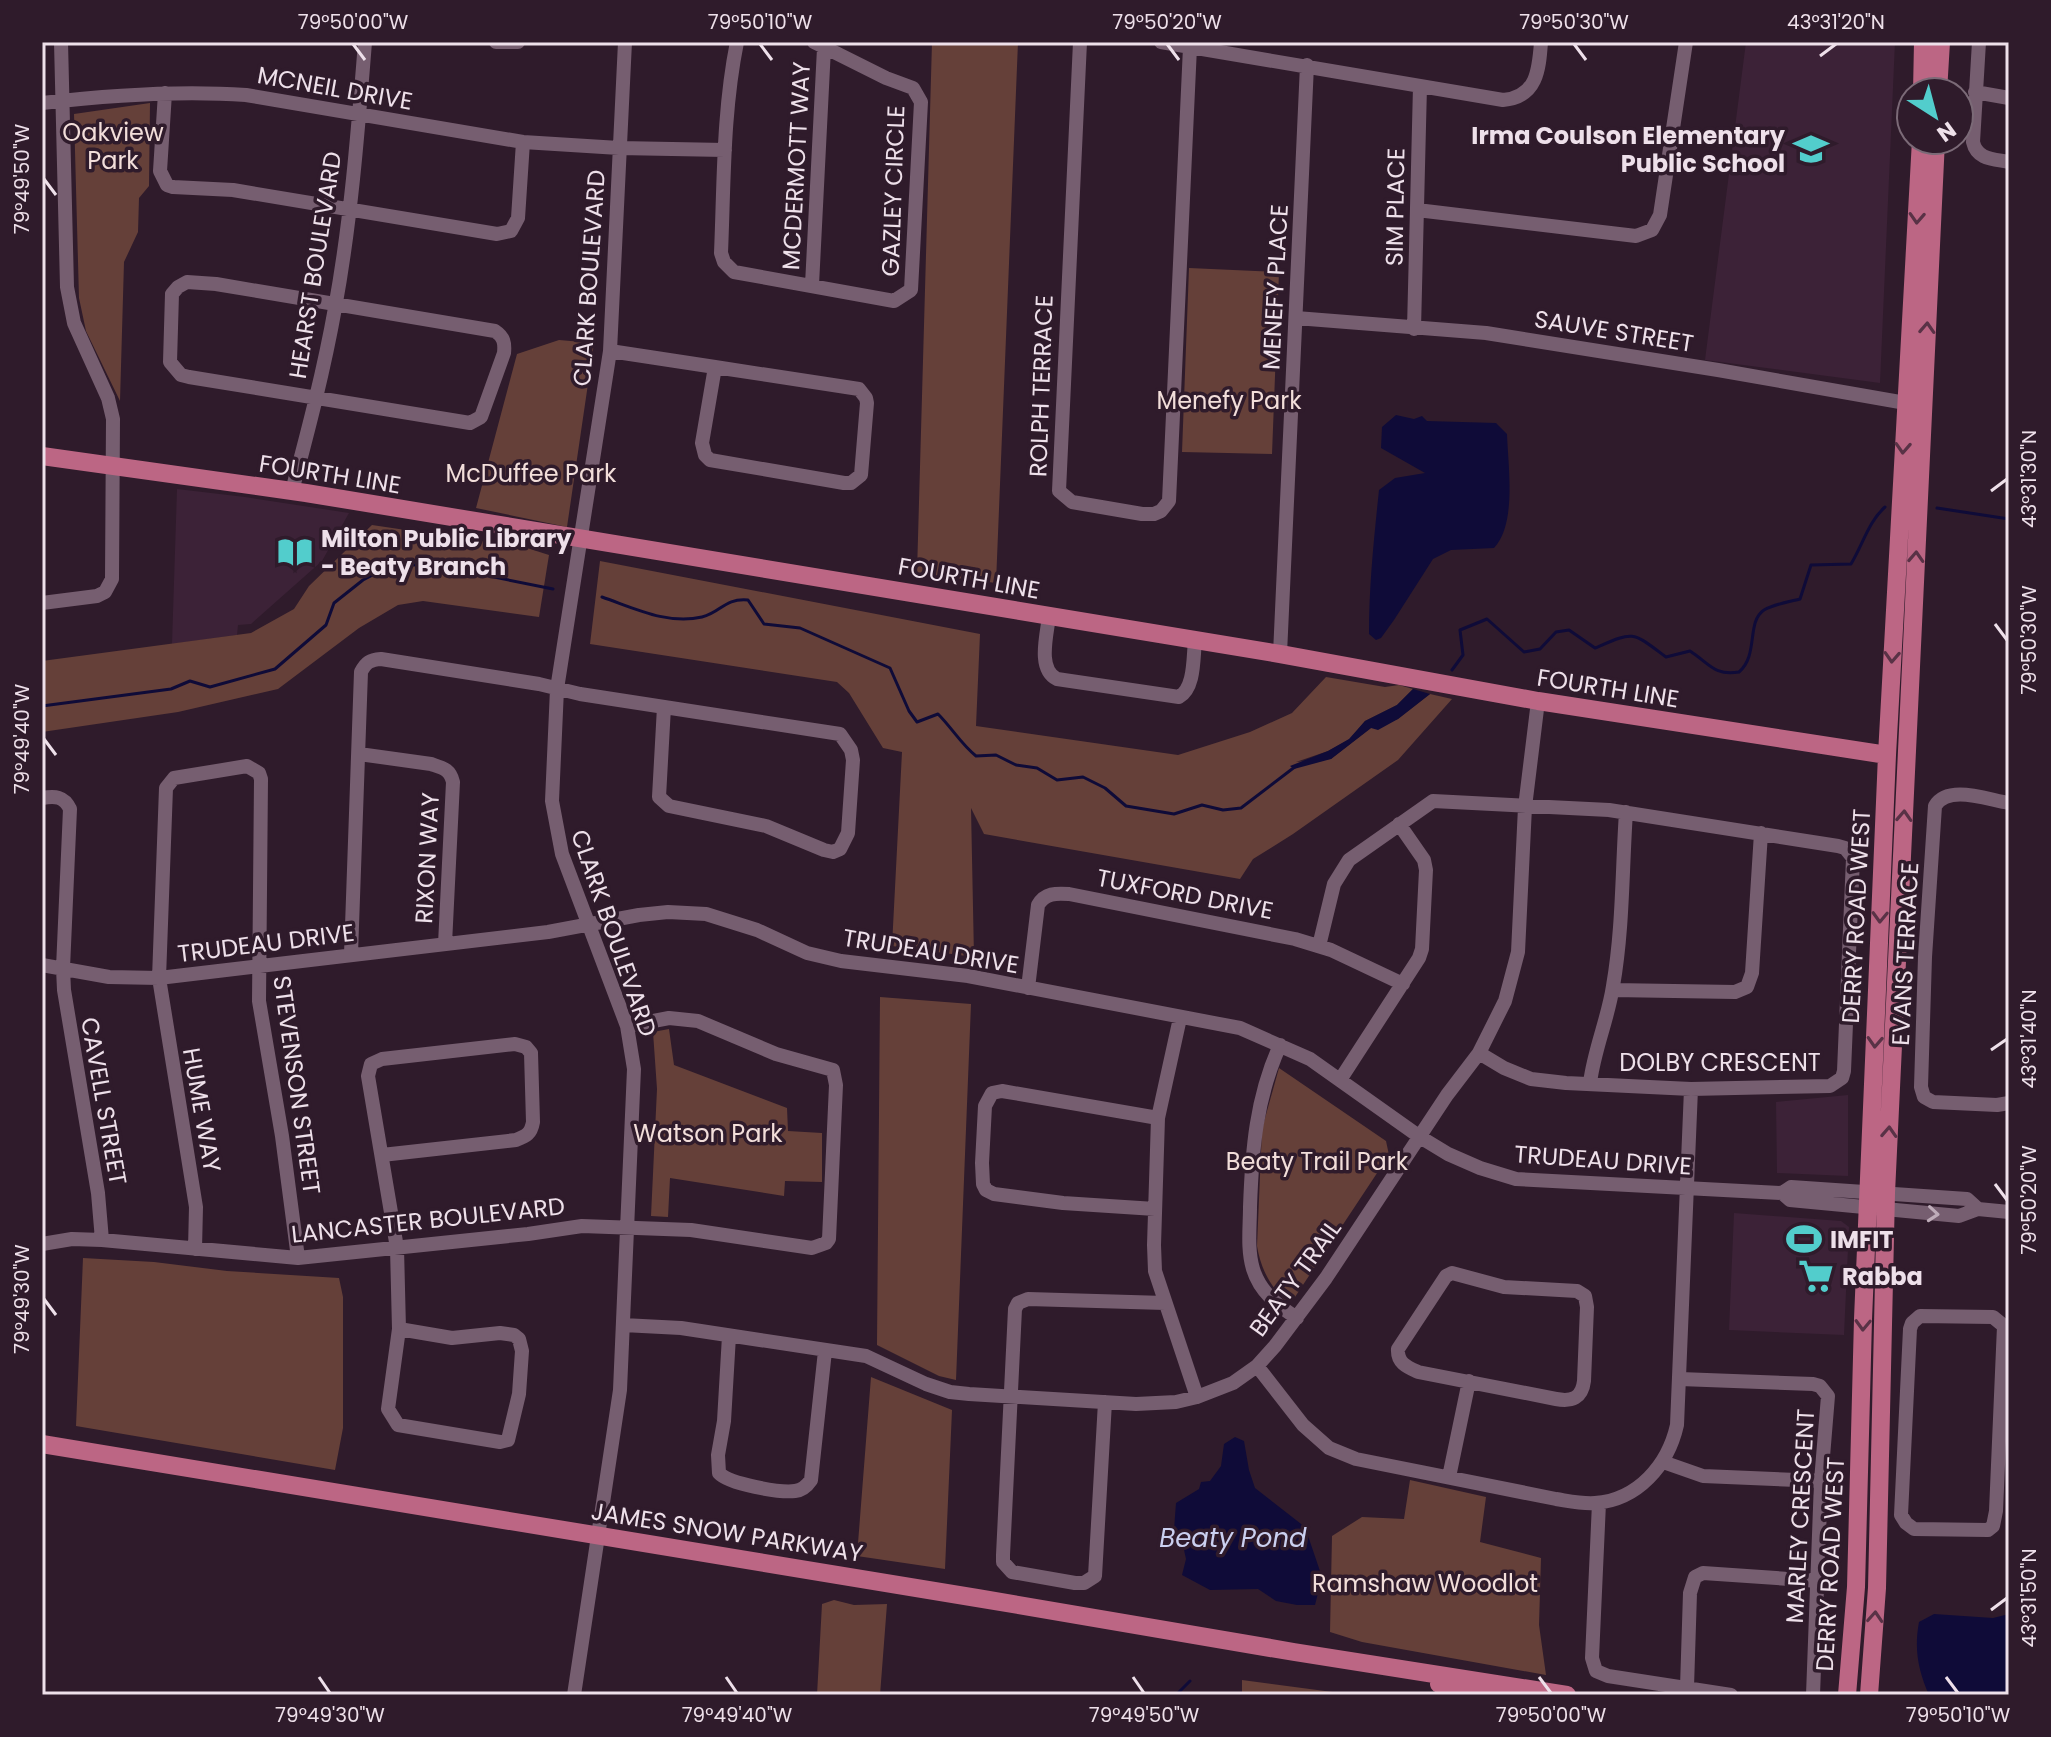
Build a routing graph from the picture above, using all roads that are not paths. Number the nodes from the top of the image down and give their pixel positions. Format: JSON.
{"nodes":[{"id":1,"x":61,"y":42,"type":"edge"},
{"id":2,"x":365,"y":42,"type":"edge"},
{"id":3,"x":496,"y":42,"type":"edge"},
{"id":4,"x":518,"y":42,"type":"edge"},
{"id":5,"x":625,"y":42,"type":"edge"},
{"id":6,"x":737,"y":42,"type":"edge"},
{"id":7,"x":1080,"y":42,"type":"edge"},
{"id":8,"x":1161,"y":42,"type":"edge"},
{"id":9,"x":1541,"y":42,"type":"edge"},
{"id":10,"x":1686,"y":42,"type":"edge"},
{"id":11,"x":1923,"y":42,"type":"edge"},
{"id":12,"x":1941,"y":42,"type":"edge"},
{"id":13,"x":1979,"y":42,"type":"edge"},
{"id":14,"x":819,"y":45,"type":"edge"},
{"id":15,"x":1190,"y":47,"type":"junction"},
{"id":16,"x":1307,"y":65,"type":"junction"},
{"id":17,"x":1922,"y":76,"type":"edge"},
{"id":18,"x":1939,"y":76,"type":"edge"},
{"id":19,"x":1420,"y":86,"type":"junction"},
{"id":20,"x":1975,"y":92,"type":"joint"},
{"id":21,"x":165,"y":93,"type":"junction"},
{"id":22,"x":2009,"y":98,"type":"edge"},
{"id":23,"x":62,"y":100,"type":"junction"},
{"id":24,"x":42,"y":103,"type":"edge"},
{"id":25,"x":359,"y":116,"type":"junction"},
{"id":26,"x":523,"y":142,"type":"junction"},
{"id":27,"x":619,"y":148,"type":"junction"},
{"id":28,"x":1975,"y":149,"type":"edge"},
{"id":29,"x":725,"y":150,"type":"junction"},
{"id":30,"x":1921,"y":156,"type":"edge"},
{"id":31,"x":1935,"y":156,"type":"edge"},
{"id":32,"x":2009,"y":162,"type":"edge"},
{"id":33,"x":348,"y":209,"type":"junction"},
{"id":34,"x":1417,"y":210,"type":"junction"},
{"id":35,"x":812,"y":285,"type":"junction"},
{"id":36,"x":336,"y":306,"type":"junction"},
{"id":37,"x":1296,"y":318,"type":"junction"},
{"id":38,"x":1414,"y":329,"type":"junction"},
{"id":39,"x":610,"y":351,"type":"junction"},
{"id":40,"x":715,"y":367,"type":"junction"},
{"id":41,"x":317,"y":397,"type":"junction"},
{"id":42,"x":1915,"y":404,"type":"junction"},
{"id":43,"x":42,"y":456,"type":"edge"},
{"id":44,"x":115,"y":466,"type":"junction"},
{"id":45,"x":292,"y":491,"type":"junction"},
{"id":46,"x":1908,"y":523,"type":"junction"},
{"id":47,"x":581,"y":539,"type":"junction"},
{"id":48,"x":42,"y":603,"type":"edge"},
{"id":49,"x":1049,"y":616,"type":"junction"},
{"id":50,"x":1195,"y":641,"type":"junction"},
{"id":51,"x":1280,"y":654,"type":"junction"},
{"id":52,"x":557,"y":689,"type":"junction"},
{"id":53,"x":1538,"y":701,"type":"junction"},
{"id":54,"x":664,"y":707,"type":"junction"},
{"id":55,"x":359,"y":754,"type":"junction"},
{"id":56,"x":1887,"y":755,"type":"junction"},
{"id":57,"x":42,"y":798,"type":"edge"},
{"id":58,"x":2009,"y":803,"type":"edge"},
{"id":59,"x":1525,"y":807,"type":"junction"},
{"id":60,"x":1626,"y":812,"type":"junction"},
{"id":61,"x":1399,"y":824,"type":"junction"},
{"id":62,"x":1761,"y":833,"type":"junction"},
{"id":63,"x":587,"y":924,"type":"junction"},
{"id":64,"x":445,"y":944,"type":"junction"},
{"id":65,"x":1319,"y":946,"type":"junction"},
{"id":66,"x":351,"y":954,"type":"junction"},
{"id":67,"x":42,"y":965,"type":"edge"},
{"id":68,"x":258,"y":966,"type":"junction"},
{"id":69,"x":63,"y":968,"type":"junction"},
{"id":70,"x":159,"y":978,"type":"junction"},
{"id":71,"x":1403,"y":984,"type":"junction"},
{"id":72,"x":1028,"y":988,"type":"junction"},
{"id":73,"x":1613,"y":990,"type":"junction"},
{"id":74,"x":1180,"y":1018,"type":"junction"},
{"id":75,"x":627,"y":1026,"type":"junction"},
{"id":76,"x":1280,"y":1045,"type":"junction"},
{"id":77,"x":1479,"y":1053,"type":"junction"},
{"id":78,"x":1340,"y":1080,"type":"junction"},
{"id":79,"x":1590,"y":1083,"type":"junction"},
{"id":80,"x":1691,"y":1089,"type":"junction"},
{"id":81,"x":2009,"y":1103,"type":"edge"},
{"id":82,"x":1158,"y":1118,"type":"junction"},
{"id":83,"x":1420,"y":1137,"type":"junction"},
{"id":84,"x":382,"y":1155,"type":"junction"},
{"id":85,"x":1687,"y":1189,"type":"junction"},
{"id":86,"x":1877,"y":1200,"type":"junction"},
{"id":87,"x":1155,"y":1209,"type":"junction"},
{"id":88,"x":2009,"y":1212,"type":"edge"},
{"id":89,"x":627,"y":1227,"type":"junction"},
{"id":90,"x":102,"y":1240,"type":"junction"},
{"id":91,"x":42,"y":1244,"type":"edge"},
{"id":92,"x":397,"y":1248,"type":"junction"},
{"id":93,"x":195,"y":1249,"type":"junction"},
{"id":94,"x":298,"y":1258,"type":"junction"},
{"id":95,"x":1165,"y":1303,"type":"junction"},
{"id":96,"x":1297,"y":1318,"type":"junction"},
{"id":97,"x":623,"y":1325,"type":"junction"},
{"id":98,"x":399,"y":1329,"type":"junction"},
{"id":99,"x":729,"y":1336,"type":"junction"},
{"id":100,"x":825,"y":1351,"type":"junction"},
{"id":101,"x":1257,"y":1366,"type":"junction"},
{"id":102,"x":1680,"y":1379,"type":"junction"},
{"id":103,"x":1469,"y":1381,"type":"junction"},
{"id":104,"x":1010,"y":1396,"type":"junction"},
{"id":105,"x":1197,"y":1397,"type":"junction"},
{"id":106,"x":1105,"y":1402,"type":"junction"},
{"id":107,"x":42,"y":1444,"type":"edge"},
{"id":108,"x":2004,"y":1445,"type":"edge"},
{"id":109,"x":1663,"y":1462,"type":"junction"},
{"id":110,"x":1449,"y":1477,"type":"junction"},
{"id":111,"x":1821,"y":1481,"type":"junction"},
{"id":112,"x":1599,"y":1503,"type":"junction"},
{"id":113,"x":599,"y":1536,"type":"junction"},
{"id":114,"x":1818,"y":1581,"type":"junction"},
{"id":115,"x":1404,"y":1668,"type":"junction"},
{"id":116,"x":1687,"y":1687,"type":"junction"},
{"id":117,"x":574,"y":1695,"type":"edge"},
{"id":118,"x":1481,"y":1695,"type":"edge"},
{"id":119,"x":1567,"y":1695,"type":"edge"},
{"id":120,"x":1731,"y":1695,"type":"edge"},
{"id":121,"x":1813,"y":1695,"type":"edge"},
{"id":122,"x":1847,"y":1695,"type":"edge"},
{"id":123,"x":1869,"y":1695,"type":"edge"}],
"edges":[{"from":1,"to":23,"type":"street"},
{"from":2,"to":25,"type":"street","name":"HEARST BOULEVARD"},
{"from":3,"to":4,"type":"street"},
{"from":5,"to":27,"type":"street","name":"CLARK BOULEVARD"},
{"from":6,"to":29,"type":"street","name":"GAZLEY CIRCLE"},
{"from":7,"to":15,"type":"street","name":"ROLPH TERRACE"},
{"from":8,"to":15,"type":"street"},
{"from":9,"to":19,"type":"street"},
{"from":10,"to":34,"type":"street"},
{"from":11,"to":17,"type":"main road"},
{"from":12,"to":18,"type":"main road"},
{"from":13,"to":20,"type":"street"},
{"from":14,"to":35,"type":"street","name":"MCDERMOTT WAY"},
{"from":14,"to":35,"type":"street","name":"GAZLEY CIRCLE"},
{"from":15,"to":16,"type":"street"},
{"from":16,"to":19,"type":"street"},
{"from":16,"to":37,"type":"street","name":"MENEFY PLACE"},
{"from":19,"to":34,"type":"street","name":"SIM PLACE"},
{"from":20,"to":22,"type":"street"},
{"from":21,"to":23,"type":"street","name":"MCNEIL DRIVE"},
{"from":21,"to":25,"type":"street","name":"MCNEIL DRIVE"},
{"from":21,"to":33,"type":"street"},
{"from":23,"to":24,"type":"street","name":"MCNEIL DRIVE"},
{"from":23,"to":44,"type":"street"},
{"from":25,"to":26,"type":"street","name":"MCNEIL DRIVE"},
{"from":25,"to":33,"type":"street","name":"HEARST BOULEVARD"},
{"from":26,"to":27,"type":"street","name":"MCNEIL DRIVE"},
{"from":26,"to":33,"type":"street"},
{"from":27,"to":29,"type":"street"},
{"from":27,"to":39,"type":"street","name":"CLARK BOULEVARD"},
{"from":28,"to":32,"type":"street"},
{"from":29,"to":35,"type":"street","name":"GAZLEY CIRCLE"},
{"from":30,"to":42,"type":"main road","name":"DERRY ROAD WEST","one_way":true},
{"from":42,"to":31,"type":"main road","name":"DERRY ROAD WEST","one_way":true},
{"from":33,"to":36,"type":"street","name":"HEARST BOULEVARD"},
{"from":34,"to":38,"type":"street","name":"SIM PLACE"},
{"from":36,"to":41,"type":"street","name":"HEARST BOULEVARD"},
{"from":36,"to":41,"type":"street"},
{"from":36,"to":41,"type":"street"},
{"from":37,"to":38,"type":"street","name":"SAUVE STREET"},
{"from":37,"to":51,"type":"street","name":"MENEFY PLACE"},
{"from":38,"to":42,"type":"street","name":"SAUVE STREET"},
{"from":39,"to":40,"type":"street"},
{"from":39,"to":47,"type":"street","name":"CLARK BOULEVARD"},
{"from":40,"to":40,"type":"street"},
{"from":41,"to":45,"type":"street","name":"HEARST BOULEVARD"},
{"from":42,"to":46,"type":"main road","name":"DERRY ROAD WEST"},
{"from":43,"to":44,"type":"main road","name":"FOURTH LINE"},
{"from":44,"to":45,"type":"main road","name":"FOURTH LINE"},
{"from":44,"to":48,"type":"street"},
{"from":45,"to":47,"type":"main road","name":"FOURTH LINE"},
{"from":46,"to":56,"type":"main road","name":"DERRY ROAD WEST","one_way":true},
{"from":86,"to":46,"type":"main road","name":"DERRY ROAD WEST","one_way":true},
{"from":47,"to":49,"type":"main road","name":"FOURTH LINE"},
{"from":47,"to":52,"type":"street","name":"CLARK BOULEVARD"},
{"from":49,"to":50,"type":"main road","name":"FOURTH LINE"},
{"from":49,"to":50,"type":"street"},
{"from":50,"to":51,"type":"main road","name":"FOURTH LINE"},
{"from":51,"to":53,"type":"main road","name":"FOURTH LINE"},
{"from":52,"to":54,"type":"street"},
{"from":52,"to":55,"type":"street"},
{"from":52,"to":63,"type":"street","name":"CLARK BOULEVARD"},
{"from":53,"to":56,"type":"main road","name":"FOURTH LINE"},
{"from":53,"to":59,"type":"street","name":"BEATY TRAIL"},
{"from":54,"to":54,"type":"street"},
{"from":55,"to":64,"type":"street","name":"RIXON WAY"},
{"from":55,"to":66,"type":"street"},
{"from":56,"to":86,"type":"main road","name":"DERRY ROAD WEST","one_way":true},
{"from":57,"to":69,"type":"street","name":"CAVELL STREET"},
{"from":58,"to":81,"type":"street","name":"EVANS TERRACE"},
{"from":59,"to":60,"type":"street","name":"DOLBY CRESCENT"},
{"from":59,"to":61,"type":"street","name":"DOLBY CRESCENT"},
{"from":59,"to":77,"type":"street","name":"BEATY TRAIL"},
{"from":60,"to":62,"type":"street","name":"DOLBY CRESCENT"},
{"from":60,"to":73,"type":"street"},
{"from":61,"to":65,"type":"street","name":"DOLBY CRESCENT"},
{"from":61,"to":71,"type":"street"},
{"from":62,"to":73,"type":"street"},
{"from":62,"to":80,"type":"street","name":"DOLBY CRESCENT"},
{"from":63,"to":64,"type":"street","name":"TRUDEAU DRIVE"},
{"from":63,"to":72,"type":"street","name":"TRUDEAU DRIVE"},
{"from":63,"to":75,"type":"street","name":"CLARK BOULEVARD"},
{"from":64,"to":66,"type":"street","name":"TRUDEAU DRIVE"},
{"from":65,"to":71,"type":"street","name":"TUXFORD DRIVE"},
{"from":65,"to":72,"type":"street","name":"TUXFORD DRIVE"},
{"from":66,"to":68,"type":"street","name":"TRUDEAU DRIVE"},
{"from":67,"to":69,"type":"street","name":"TRUDEAU DRIVE"},
{"from":68,"to":70,"type":"street","name":"TRUDEAU DRIVE"},
{"from":68,"to":70,"type":"street","name":"STEVENSON STREET"},
{"from":68,"to":94,"type":"street","name":"STEVENSON STREET"},
{"from":69,"to":70,"type":"street","name":"TRUDEAU DRIVE"},
{"from":69,"to":90,"type":"street","name":"CAVELL STREET"},
{"from":70,"to":93,"type":"street","name":"HUME WAY"},
{"from":71,"to":78,"type":"street"},
{"from":72,"to":74,"type":"street","name":"TRUDEAU DRIVE"},
{"from":73,"to":79,"type":"street"},
{"from":74,"to":76,"type":"street","name":"TRUDEAU DRIVE"},
{"from":74,"to":82,"type":"street"},
{"from":75,"to":89,"type":"street","name":"CLARK BOULEVARD"},
{"from":75,"to":89,"type":"street","name":"LANCASTER BOULEVARD"},
{"from":76,"to":78,"type":"street","name":"TRUDEAU DRIVE"},
{"from":76,"to":96,"type":"street"},
{"from":77,"to":79,"type":"street","name":"DOLBY CRESCENT"},
{"from":77,"to":83,"type":"street","name":"BEATY TRAIL"},
{"from":78,"to":83,"type":"street","name":"TRUDEAU DRIVE"},
{"from":79,"to":80,"type":"street","name":"DOLBY CRESCENT"},
{"from":80,"to":85,"type":"street"},
{"from":82,"to":87,"type":"street"},
{"from":82,"to":87,"type":"street"},
{"from":83,"to":85,"type":"street","name":"TRUDEAU DRIVE"},
{"from":83,"to":96,"type":"street","name":"BEATY TRAIL"},
{"from":84,"to":84,"type":"street"},
{"from":84,"to":92,"type":"street"},
{"from":85,"to":86,"type":"street","name":"TRUDEAU DRIVE"},
{"from":85,"to":102,"type":"street"},
{"from":86,"to":88,"type":"street","name":"TRUDEAU DRIVE"},
{"from":86,"to":122,"type":"main road","name":"DERRY ROAD WEST","one_way":true},
{"from":123,"to":86,"type":"main road","name":"DERRY ROAD WEST","one_way":true},
{"from":87,"to":95,"type":"street"},
{"from":89,"to":92,"type":"street","name":"LANCASTER BOULEVARD"},
{"from":89,"to":97,"type":"street","name":"CLARK BOULEVARD"},
{"from":90,"to":91,"type":"street","name":"LANCASTER BOULEVARD"},
{"from":90,"to":93,"type":"street","name":"LANCASTER BOULEVARD"},
{"from":92,"to":94,"type":"street","name":"LANCASTER BOULEVARD"},
{"from":92,"to":98,"type":"street"},
{"from":93,"to":94,"type":"street","name":"LANCASTER BOULEVARD"},
{"from":95,"to":104,"type":"street"},
{"from":95,"to":105,"type":"street"},
{"from":96,"to":101,"type":"street","name":"BEATY TRAIL"},
{"from":97,"to":99,"type":"street","name":"BEATY TRAIL"},
{"from":97,"to":113,"type":"street","name":"CLARK BOULEVARD"},
{"from":98,"to":98,"type":"street"},
{"from":99,"to":100,"type":"street","name":"BEATY TRAIL"},
{"from":99,"to":100,"type":"street"},
{"from":100,"to":104,"type":"street","name":"BEATY TRAIL"},
{"from":101,"to":105,"type":"street","name":"BEATY TRAIL"},
{"from":101,"to":110,"type":"street"},
{"from":102,"to":109,"type":"street"},
{"from":102,"to":111,"type":"street","name":"MARLEY CRESCENT"},
{"from":103,"to":103,"type":"street"},
{"from":103,"to":110,"type":"street"},
{"from":104,"to":106,"type":"street","name":"BEATY TRAIL"},
{"from":104,"to":106,"type":"street"},
{"from":105,"to":106,"type":"street","name":"BEATY TRAIL"},
{"from":107,"to":113,"type":"main road","name":"JAMES SNOW PARKWAY"},
{"from":108,"to":108,"type":"street"},
{"from":109,"to":111,"type":"street"},
{"from":109,"to":112,"type":"street"},
{"from":110,"to":112,"type":"street"},
{"from":111,"to":114,"type":"street","name":"MARLEY CRESCENT"},
{"from":112,"to":116,"type":"street"},
{"from":113,"to":115,"type":"main road","name":"JAMES SNOW PARKWAY"},
{"from":113,"to":117,"type":"street","name":"CLARK BOULEVARD"},
{"from":114,"to":116,"type":"street"},
{"from":114,"to":121,"type":"street","name":"MARLEY CRESCENT"},
{"from":115,"to":118,"type":"main road","name":"JAMES SNOW PARKWAY"},
{"from":115,"to":119,"type":"main road","name":"JAMES SNOW PARKWAY"},
{"from":116,"to":120,"type":"street"}]}
